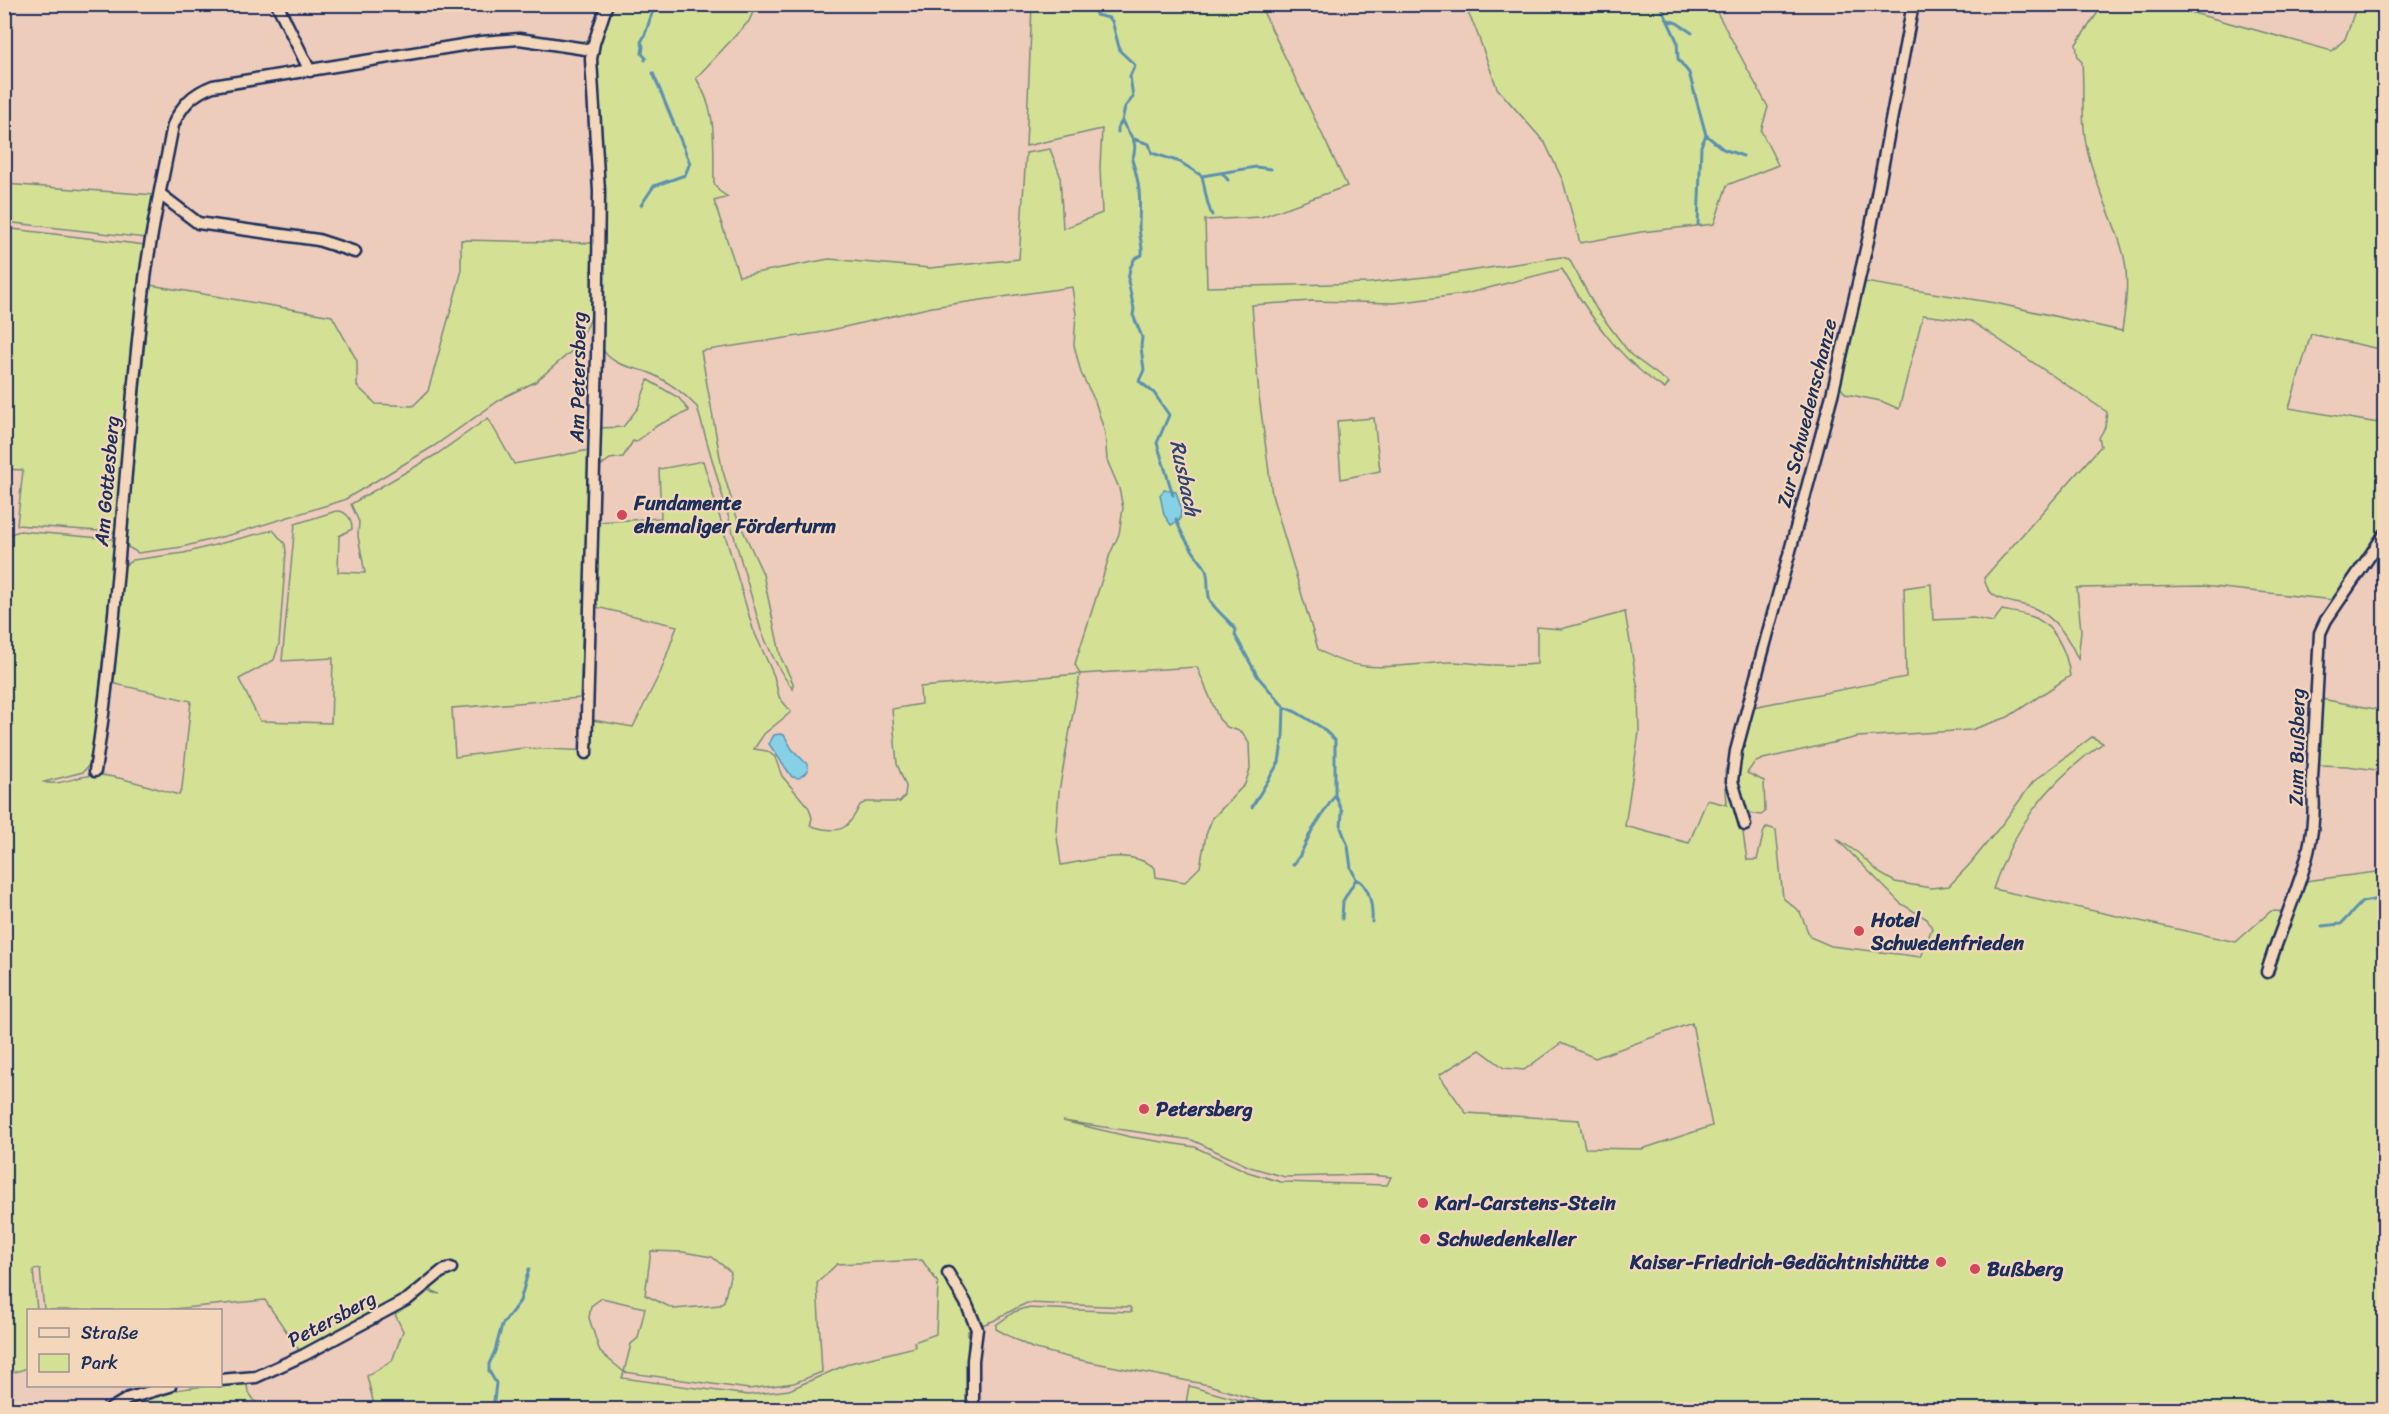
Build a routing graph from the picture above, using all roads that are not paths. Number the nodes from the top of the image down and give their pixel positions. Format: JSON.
{"nodes":[{"id":1,"x":277,"y":4,"type":"edge"},
{"id":2,"x":607,"y":4,"type":"edge"},
{"id":3,"x":1913,"y":4,"type":"edge"},
{"id":4,"x":592,"y":50,"type":"junction"},
{"id":5,"x":310,"y":71,"type":"junction"},
{"id":6,"x":160,"y":194,"type":"junction"},
{"id":7,"x":355,"y":252,"type":"dead end"},
{"id":8,"x":2385,"y":535,"type":"edge"},
{"id":9,"x":586,"y":753,"type":"dead end"},
{"id":10,"x":95,"y":771,"type":"dead end"},
{"id":11,"x":1745,"y":825,"type":"dead end"},
{"id":12,"x":2267,"y":972,"type":"dead end"},
{"id":13,"x":451,"y":1268,"type":"dead end"},
{"id":14,"x":948,"y":1273,"type":"dead end"},
{"id":15,"x":222,"y":1380,"type":"edge"},
{"id":16,"x":167,"y":1387,"type":"edge"},
{"id":17,"x":109,"y":1410,"type":"edge"},
{"id":18,"x":973,"y":1410,"type":"edge"}],
"edges":[{"from":1,"to":5,"type":"street"},
{"from":2,"to":4,"type":"street","name":"Am Petersberg"},
{"from":3,"to":11,"type":"street","name":"Zur Schwedenschanze"},
{"from":4,"to":5,"type":"street","name":"Am Gottesberg"},
{"from":4,"to":9,"type":"street","name":"Am Petersberg"},
{"from":5,"to":6,"type":"street","name":"Am Gottesberg"},
{"from":6,"to":7,"type":"street"},
{"from":6,"to":10,"type":"street","name":"Am Gottesberg"},
{"from":8,"to":12,"type":"street","name":"Zum Bußberg"},
{"from":13,"to":15,"type":"street","name":"Petersberg"},
{"from":14,"to":18,"type":"street"},
{"from":16,"to":17,"type":"street"}]}
